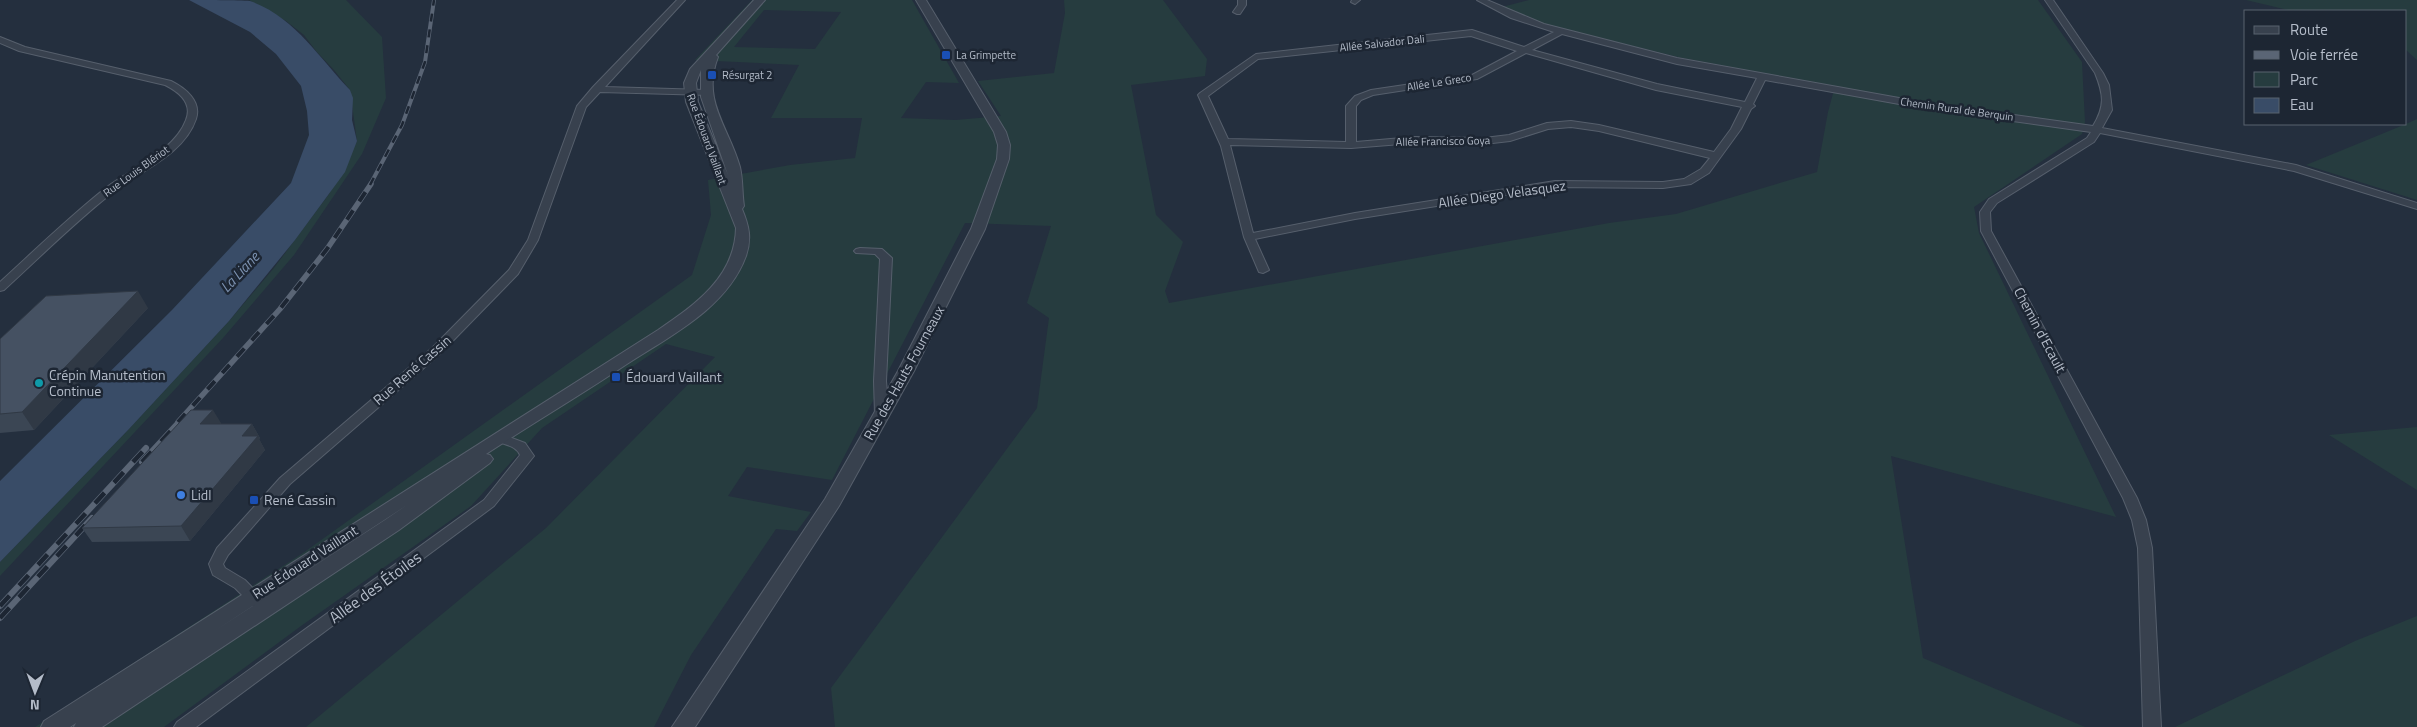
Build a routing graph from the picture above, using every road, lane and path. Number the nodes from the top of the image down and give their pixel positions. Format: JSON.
{"nodes":[{"id":1,"x":680,"y":0,"type":"edge"},
{"id":2,"x":760,"y":0,"type":"edge"},
{"id":3,"x":922,"y":0,"type":"edge"},
{"id":4,"x":1242,"y":0,"type":"edge"},
{"id":5,"x":1481,"y":0,"type":"edge"},
{"id":6,"x":2049,"y":0,"type":"edge"},
{"id":7,"x":1237,"y":12,"type":"dead end"},
{"id":8,"x":1560,"y":32,"type":"junction"},
{"id":9,"x":0,"y":40,"type":"edge"},
{"id":10,"x":719,"y":46,"type":"junction"},
{"id":11,"x":1526,"y":51,"type":"junction"},
{"id":12,"x":1762,"y":77,"type":"junction"},
{"id":13,"x":596,"y":89,"type":"junction"},
{"id":14,"x":689,"y":93,"type":"junction"},
{"id":15,"x":706,"y":93,"type":"junction"},
{"id":16,"x":1750,"y":106,"type":"junction"},
{"id":17,"x":2098,"y":128,"type":"junction"},
{"id":18,"x":1224,"y":142,"type":"junction"},
{"id":19,"x":1351,"y":145,"type":"junction"},
{"id":20,"x":1716,"y":156,"type":"junction"},
{"id":21,"x":2417,"y":206,"type":"edge"},
{"id":22,"x":737,"y":210,"type":"junction"},
{"id":23,"x":1248,"y":237,"type":"junction"},
{"id":24,"x":860,"y":251,"type":"dead end"},
{"id":25,"x":1263,"y":270,"type":"dead end"},
{"id":26,"x":0,"y":288,"type":"edge"},
{"id":27,"x":882,"y":414,"type":"junction"},
{"id":28,"x":503,"y":439,"type":"junction"},
{"id":29,"x":259,"y":602,"type":"junction"},
{"id":30,"x":52,"y":727,"type":"edge"},
{"id":31,"x":84,"y":727,"type":"edge"},
{"id":32,"x":183,"y":727,"type":"edge"},
{"id":33,"x":684,"y":727,"type":"edge"},
{"id":34,"x":2152,"y":727,"type":"edge"}],
"edges":[{"from":1,"to":13,"type":"street","name":"Rue René Cassin"},
{"from":2,"to":10,"type":"street","name":"Rue Édouard Vaillant"},
{"from":3,"to":27,"type":"street","name":"Rue des Hauts Fourneaux"},
{"from":4,"to":7,"type":"street"},
{"from":5,"to":8,"type":"street","name":"Chemin Rural de Berquin"},
{"from":6,"to":17,"type":"street","name":"Chemin d'Ecault"},
{"from":8,"to":11,"type":"street","name":"Allée Le Greco"},
{"from":8,"to":12,"type":"street","name":"Chemin Rural de Berquin"},
{"from":9,"to":26,"type":"street","name":"Rue Louis Blériot"},
{"from":10,"to":14,"type":"street","name":"Rue Édouard Vaillant"},
{"from":10,"to":15,"type":"street","name":"Rue Édouard Vaillant"},
{"from":11,"to":16,"type":"street","name":"Allée Salvador Dali"},
{"from":11,"to":18,"type":"street","name":"Allée Salvador Dali"},
{"from":11,"to":19,"type":"street","name":"Allée Le Greco"},
{"from":12,"to":16,"type":"street","name":"Allée Diego Velasquez"},
{"from":12,"to":17,"type":"street","name":"Chemin Rural de Berquin"},
{"from":13,"to":14,"type":"street"},
{"from":13,"to":29,"type":"street","name":"Rue René Cassin"},
{"from":14,"to":15,"type":"street"},
{"from":14,"to":22,"type":"street","name":"Rue Édouard Vaillant"},
{"from":15,"to":22,"type":"street","name":"Rue Édouard Vaillant"},
{"from":16,"to":20,"type":"street","name":"Allée Diego Velasquez"},
{"from":17,"to":21,"type":"street","name":"Chemin Rural de Berquin"},
{"from":17,"to":34,"type":"street","name":"Chemin d'Ecault"},
{"from":18,"to":19,"type":"street","name":"Allée Francisco Goya"},
{"from":18,"to":23,"type":"street","name":"Allée Salvador Dali"},
{"from":19,"to":20,"type":"street","name":"Allée Francisco Goya"},
{"from":20,"to":23,"type":"street","name":"Allée Diego Velasquez"},
{"from":22,"to":28,"type":"street","name":"Rue Édouard Vaillant"},
{"from":23,"to":25,"type":"street","name":"Allée Salvador Dali"},
{"from":24,"to":27,"type":"street"},
{"from":27,"to":33,"type":"street","name":"Rue des Hauts Fourneaux"},
{"from":28,"to":29,"type":"street","name":"Rue Édouard Vaillant"},
{"from":28,"to":32,"type":"street","name":"Allée des Étoiles"},
{"from":29,"to":30,"type":"street","name":"Rue Édouard Vaillant"},
{"from":29,"to":31,"type":"street","name":"Rue Édouard Vaillant"}]}
